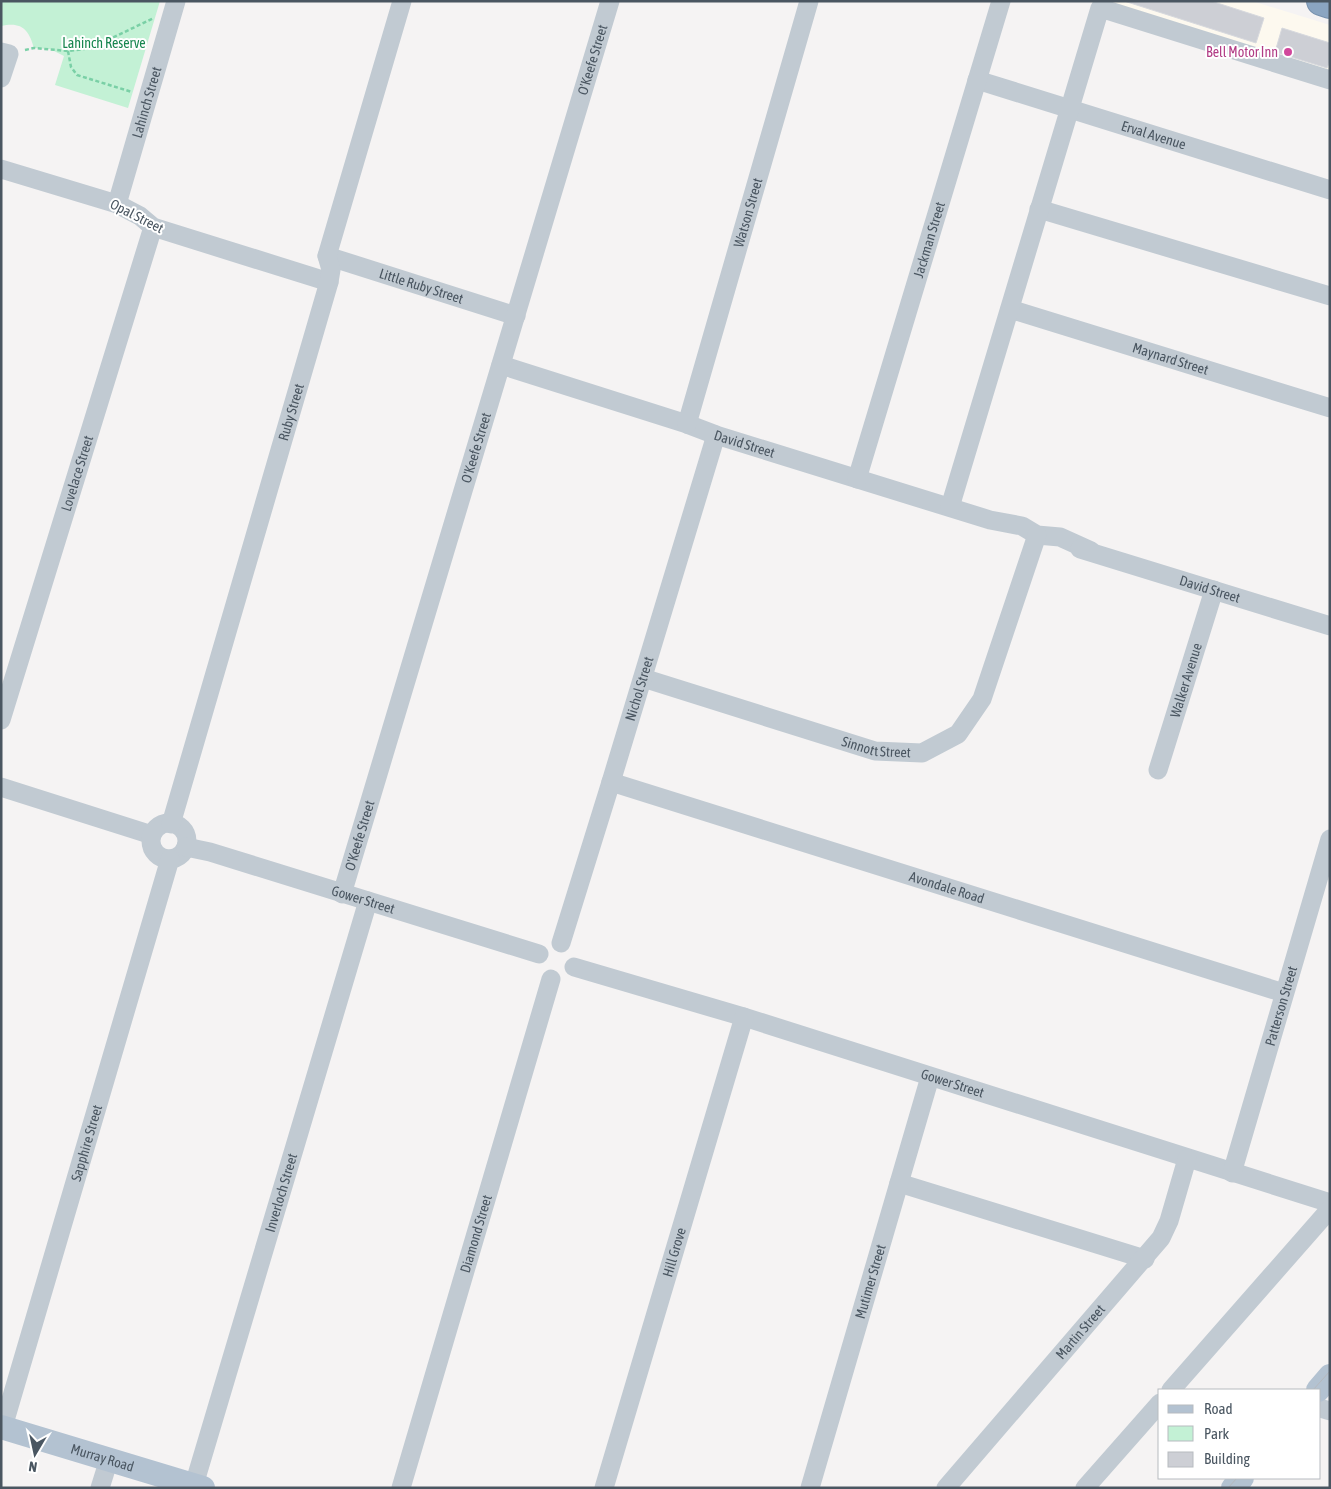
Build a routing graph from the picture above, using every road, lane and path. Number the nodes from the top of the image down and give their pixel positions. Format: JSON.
{"nodes":[{"id":1,"x":176,"y":1,"type":"edge"},
{"id":2,"x":402,"y":1,"type":"edge"},
{"id":3,"x":610,"y":1,"type":"edge"},
{"id":4,"x":808,"y":1,"type":"edge"},
{"id":5,"x":1001,"y":1,"type":"edge"},
{"id":6,"x":1321,"y":1,"type":"edge"},
{"id":7,"x":1330,"y":4,"type":"edge"},
{"id":8,"x":155,"y":17,"type":"dead end"},
{"id":9,"x":68,"y":51,"type":"junction"},
{"id":10,"x":5,"y":53,"type":"edge"},
{"id":11,"x":1,"y":78,"type":"edge"},
{"id":12,"x":977,"y":80,"type":"junction"},
{"id":13,"x":1330,"y":80,"type":"edge"},
{"id":14,"x":132,"y":92,"type":"dead end"},
{"id":15,"x":1068,"y":109,"type":"junction"},
{"id":16,"x":1,"y":170,"type":"edge"},
{"id":17,"x":1330,"y":190,"type":"edge"},
{"id":18,"x":117,"y":204,"type":"junction"},
{"id":19,"x":1039,"y":209,"type":"junction"},
{"id":20,"x":153,"y":228,"type":"junction"},
{"id":21,"x":327,"y":256,"type":"junction"},
{"id":22,"x":330,"y":282,"type":"junction"},
{"id":23,"x":1330,"y":296,"type":"edge"},
{"id":24,"x":1010,"y":309,"type":"junction"},
{"id":25,"x":516,"y":316,"type":"junction"},
{"id":26,"x":501,"y":365,"type":"junction"},
{"id":27,"x":1330,"y":408,"type":"edge"},
{"id":28,"x":687,"y":424,"type":"junction"},
{"id":29,"x":716,"y":434,"type":"junction"},
{"id":30,"x":857,"y":478,"type":"junction"},
{"id":31,"x":950,"y":507,"type":"junction"},
{"id":32,"x":1036,"y":539,"type":"junction"},
{"id":33,"x":1214,"y":590,"type":"junction"},
{"id":34,"x":1330,"y":626,"type":"edge"},
{"id":35,"x":643,"y":678,"type":"junction"},
{"id":36,"x":1,"y":720,"type":"edge"},
{"id":37,"x":1158,"y":770,"type":"dead end"},
{"id":38,"x":611,"y":782,"type":"junction"},
{"id":39,"x":1,"y":788,"type":"edge"},
{"id":40,"x":171,"y":824,"type":"junction"},
{"id":41,"x":152,"y":835,"type":"junction"},
{"id":42,"x":1330,"y":839,"type":"edge"},
{"id":43,"x":186,"y":847,"type":"junction"},
{"id":44,"x":170,"y":859,"type":"junction"},
{"id":45,"x":342,"y":894,"type":"junction"},
{"id":46,"x":368,"y":901,"type":"junction"},
{"id":47,"x":561,"y":943,"type":"junction"},
{"id":48,"x":539,"y":954,"type":"junction"},
{"id":49,"x":574,"y":967,"type":"junction"},
{"id":50,"x":551,"y":979,"type":"junction"},
{"id":51,"x":1284,"y":993,"type":"junction"},
{"id":52,"x":744,"y":1017,"type":"junction"},
{"id":53,"x":930,"y":1077,"type":"junction"},
{"id":54,"x":1187,"y":1159,"type":"junction"},
{"id":55,"x":1232,"y":1173,"type":"junction"},
{"id":56,"x":899,"y":1183,"type":"junction"},
{"id":57,"x":1330,"y":1203,"type":"edge"},
{"id":58,"x":1330,"y":1210,"type":"edge"},
{"id":59,"x":1145,"y":1259,"type":"junction"},
{"id":60,"x":1330,"y":1376,"type":"edge"},
{"id":61,"x":1172,"y":1389,"type":"edge"},
{"id":62,"x":1319,"y":1389,"type":"edge"},
{"id":63,"x":1158,"y":1405,"type":"edge"},
{"id":64,"x":2,"y":1427,"type":"edge"},
{"id":65,"x":109,"y":1459,"type":"junction"},
{"id":66,"x":199,"y":1486,"type":"edge"},
{"id":67,"x":100,"y":1488,"type":"edge"},
{"id":68,"x":401,"y":1488,"type":"edge"},
{"id":69,"x":604,"y":1488,"type":"edge"},
{"id":70,"x":810,"y":1488,"type":"edge"},
{"id":71,"x":946,"y":1488,"type":"edge"},
{"id":72,"x":1085,"y":1488,"type":"edge"}],
"edges":[{"from":1,"to":18,"type":"street","name":"Lahinch Street"},
{"from":2,"to":21,"type":"street","name":"Ruby Street"},
{"from":3,"to":25,"type":"street","name":"O'Keefe Street"},
{"from":4,"to":28,"type":"street","name":"Watson Street"},
{"from":5,"to":12,"type":"street","name":"Jackman Street"},
{"from":6,"to":7,"type":"highway"},
{"from":8,"to":9,"type":"path"},
{"from":9,"to":10,"type":"path"},
{"from":9,"to":14,"type":"path"},
{"from":10,"to":11,"type":"street"},
{"from":12,"to":15,"type":"street","name":"Erval Avenue"},
{"from":12,"to":30,"type":"street","name":"Jackman Street"},
{"from":13,"to":15,"type":"street"},
{"from":15,"to":17,"type":"street","name":"Erval Avenue"},
{"from":15,"to":19,"type":"street"},
{"from":16,"to":18,"type":"street","name":"Opal Street"},
{"from":18,"to":20,"type":"street","name":"Opal Street"},
{"from":19,"to":23,"type":"street"},
{"from":19,"to":24,"type":"street"},
{"from":20,"to":22,"type":"street","name":"Opal Street"},
{"from":20,"to":36,"type":"street","name":"Lovelace Street"},
{"from":21,"to":22,"type":"street","name":"Ruby Street"},
{"from":21,"to":25,"type":"street","name":"Little Ruby Street"},
{"from":22,"to":40,"type":"street","name":"Ruby Street"},
{"from":24,"to":27,"type":"street","name":"Maynard Street"},
{"from":24,"to":31,"type":"street"},
{"from":25,"to":26,"type":"street","name":"O'Keefe Street"},
{"from":26,"to":28,"type":"street","name":"David Street"},
{"from":26,"to":45,"type":"street","name":"O'Keefe Street"},
{"from":28,"to":29,"type":"street","name":"David Street"},
{"from":29,"to":30,"type":"street","name":"David Street"},
{"from":29,"to":35,"type":"street","name":"Nichol Street"},
{"from":30,"to":31,"type":"street","name":"David Street"},
{"from":31,"to":32,"type":"street","name":"David Street"},
{"from":32,"to":33,"type":"street","name":"David Street"},
{"from":32,"to":35,"type":"street","name":"Sinnott Street"},
{"from":33,"to":34,"type":"street","name":"David Street"},
{"from":33,"to":37,"type":"street","name":"Walker Avenue"},
{"from":35,"to":38,"type":"street","name":"Nichol Street"},
{"from":38,"to":47,"type":"street","name":"Nichol Street"},
{"from":38,"to":51,"type":"street","name":"Avondale Road"},
{"from":39,"to":41,"type":"street"},
{"from":40,"to":41,"type":"street"},
{"from":40,"to":43,"type":"street"},
{"from":41,"to":44,"type":"street"},
{"from":42,"to":51,"type":"street","name":"Patterson Street"},
{"from":43,"to":44,"type":"street"},
{"from":43,"to":45,"type":"street","name":"Gower Street"},
{"from":44,"to":64,"type":"street","name":"Sapphire Street"},
{"from":45,"to":46,"type":"street","name":"Gower Street"},
{"from":46,"to":48,"type":"street","name":"Gower Street"},
{"from":46,"to":66,"type":"street","name":"Inverloch Street"},
{"from":47,"to":48,"type":"street"},
{"from":47,"to":49,"type":"street"},
{"from":48,"to":50,"type":"street"},
{"from":49,"to":50,"type":"street"},
{"from":49,"to":52,"type":"street","name":"Gower Street"},
{"from":50,"to":68,"type":"street","name":"Diamond Street"},
{"from":51,"to":55,"type":"street","name":"Patterson Street"},
{"from":52,"to":53,"type":"street","name":"Gower Street"},
{"from":52,"to":69,"type":"street","name":"Hill Grove"},
{"from":53,"to":54,"type":"street","name":"Gower Street"},
{"from":53,"to":56,"type":"street","name":"Mutimer Street"},
{"from":54,"to":55,"type":"street","name":"Gower Street"},
{"from":54,"to":59,"type":"street","name":"Martin Street"},
{"from":55,"to":57,"type":"street","name":"Gower Street"},
{"from":56,"to":59,"type":"street"},
{"from":56,"to":70,"type":"street","name":"Mutimer Street"},
{"from":58,"to":61,"type":"street"},
{"from":59,"to":71,"type":"street","name":"Martin Street"},
{"from":60,"to":62,"type":"main road"},
{"from":63,"to":72,"type":"street"},
{"from":64,"to":65,"type":"main road","name":"Murray Road"},
{"from":65,"to":66,"type":"main road","name":"Murray Road"},
{"from":65,"to":67,"type":"street"}]}
